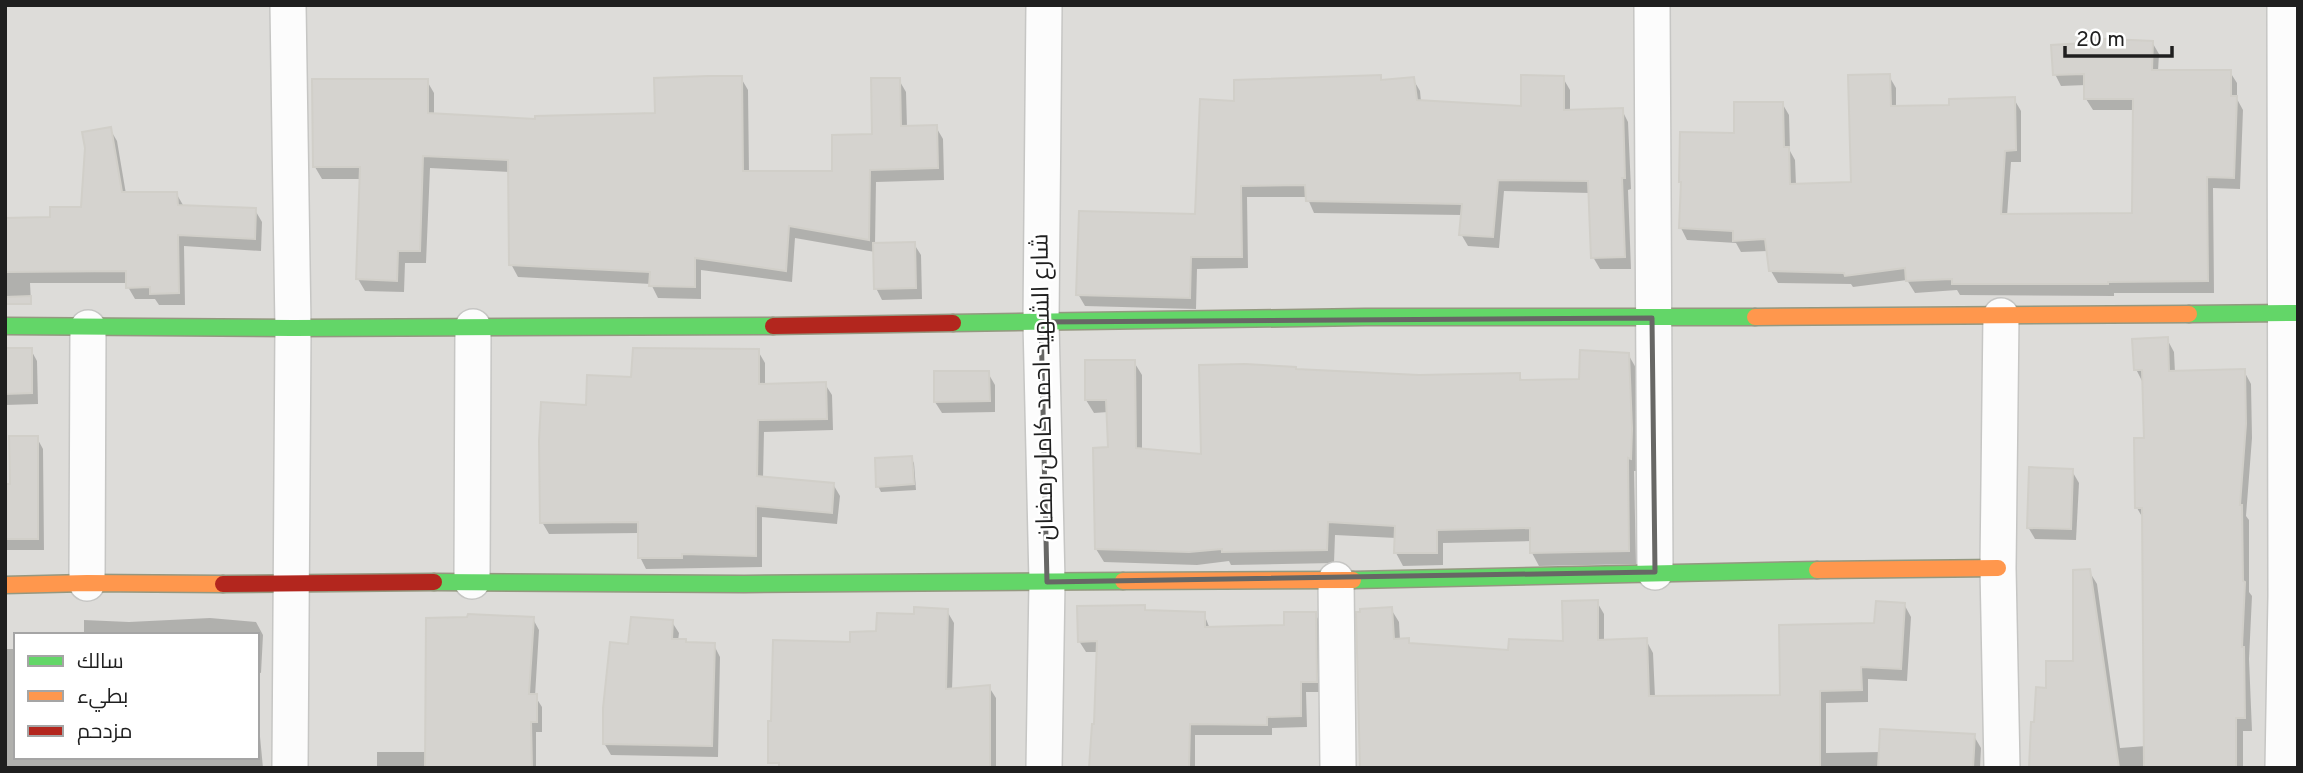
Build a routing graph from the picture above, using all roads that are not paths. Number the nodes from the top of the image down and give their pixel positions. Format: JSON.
{"nodes":[{"id":1,"x":288,"y":5,"type":"edge"},
{"id":2,"x":1044,"y":5,"type":"edge"},
{"id":3,"x":1652,"y":5,"type":"edge"},
{"id":4,"x":2285,"y":5,"type":"edge"},
{"id":5,"x":2291,"y":313,"type":"edge"},
{"id":6,"x":2001,"y":316,"type":"junction"},
{"id":7,"x":1652,"y":318,"type":"junction"},
{"id":8,"x":1041,"y":322,"type":"junction"},
{"id":9,"x":5,"y":326,"type":"edge"},
{"id":10,"x":473,"y":327,"type":"junction"},
{"id":11,"x":88,"y":328,"type":"junction"},
{"id":12,"x":293,"y":328,"type":"junction"},
{"id":13,"x":1998,"y":568,"type":"junction"},
{"id":14,"x":1654,"y":572,"type":"junction"},
{"id":15,"x":1336,"y":580,"type":"junction"},
{"id":16,"x":472,"y":581,"type":"junction"},
{"id":17,"x":1047,"y":582,"type":"junction"},
{"id":18,"x":87,"y":583,"type":"junction"},
{"id":19,"x":5,"y":585,"type":"edge"},
{"id":20,"x":292,"y":585,"type":"junction"},
{"id":21,"x":2292,"y":597,"type":"edge"},
{"id":22,"x":290,"y":768,"type":"edge"},
{"id":23,"x":1044,"y":768,"type":"edge"},
{"id":24,"x":1338,"y":768,"type":"edge"},
{"id":25,"x":2002,"y":768,"type":"edge"},
{"id":26,"x":2283,"y":768,"type":"edge"}],
"edges":[{"from":1,"to":12,"type":"street"},
{"from":2,"to":8,"type":"street","name":"شارع الشهيد احمد كامل رمضان"},
{"from":3,"to":7,"type":"street"},
{"from":4,"to":5,"type":"street"},
{"from":5,"to":6,"type":"street"},
{"from":5,"to":21,"type":"street"},
{"from":6,"to":7,"type":"street"},
{"from":6,"to":13,"type":"street"},
{"from":7,"to":8,"type":"street"},
{"from":7,"to":14,"type":"street"},
{"from":8,"to":10,"type":"street"},
{"from":8,"to":17,"type":"street","name":"شارع الشهيد احمد كامل رمضان"},
{"from":9,"to":11,"type":"street"},
{"from":10,"to":12,"type":"street"},
{"from":10,"to":16,"type":"street"},
{"from":11,"to":12,"type":"street"},
{"from":11,"to":18,"type":"street"},
{"from":12,"to":20,"type":"street"},
{"from":13,"to":14,"type":"street"},
{"from":13,"to":25,"type":"street"},
{"from":14,"to":15,"type":"street"},
{"from":15,"to":17,"type":"street"},
{"from":15,"to":24,"type":"street"},
{"from":16,"to":17,"type":"street"},
{"from":16,"to":20,"type":"street"},
{"from":17,"to":23,"type":"street","name":"شارع الشهيد احمد كامل رمضان"},
{"from":18,"to":19,"type":"street"},
{"from":18,"to":20,"type":"street"},
{"from":20,"to":22,"type":"street"},
{"from":21,"to":26,"type":"street"}]}
